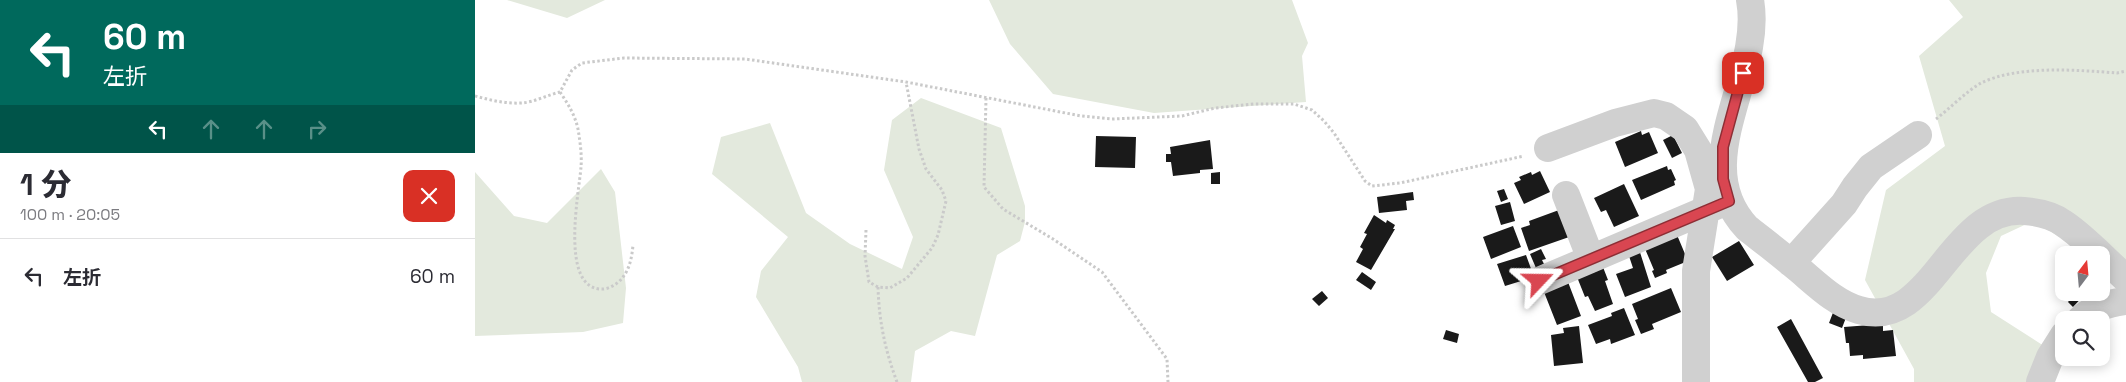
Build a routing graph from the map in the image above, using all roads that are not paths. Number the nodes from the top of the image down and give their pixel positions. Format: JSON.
{"nodes":[{"id":1,"x":1750,"y":0,"type":"edge"},
{"id":2,"x":1918,"y":135,"type":"road end"},
{"id":3,"x":1547,"y":148,"type":"road end"},
{"id":4,"x":1566,"y":195,"type":"dead end"},
{"id":5,"x":1717,"y":205,"type":"junction"},
{"id":6,"x":2090,"y":246,"type":"edge"},
{"id":7,"x":1591,"y":259,"type":"junction"},
{"id":8,"x":1791,"y":263,"type":"junction"},
{"id":9,"x":2110,"y":264,"type":"edge"},
{"id":10,"x":2126,"y":279,"type":"edge"},
{"id":11,"x":1539,"y":281,"type":"dead end"},
{"id":12,"x":2126,"y":301,"type":"edge"},
{"id":13,"x":2092,"y":311,"type":"edge"},
{"id":14,"x":2055,"y":349,"type":"edge"},
{"id":15,"x":1696,"y":382,"type":"edge"},
{"id":16,"x":2040,"y":382,"type":"edge"}],
"edges":[{"from":1,"to":5,"type":"street"},
{"from":2,"to":8,"type":"street"},
{"from":3,"to":5,"type":"street"},
{"from":4,"to":7,"type":"street"},
{"from":5,"to":7,"type":"street"},
{"from":5,"to":8,"type":"street"},
{"from":5,"to":15,"type":"street"},
{"from":6,"to":8,"type":"street"},
{"from":7,"to":11,"type":"street"},
{"from":9,"to":10,"type":"street"},
{"from":12,"to":13,"type":"street"},
{"from":14,"to":16,"type":"street"}]}
